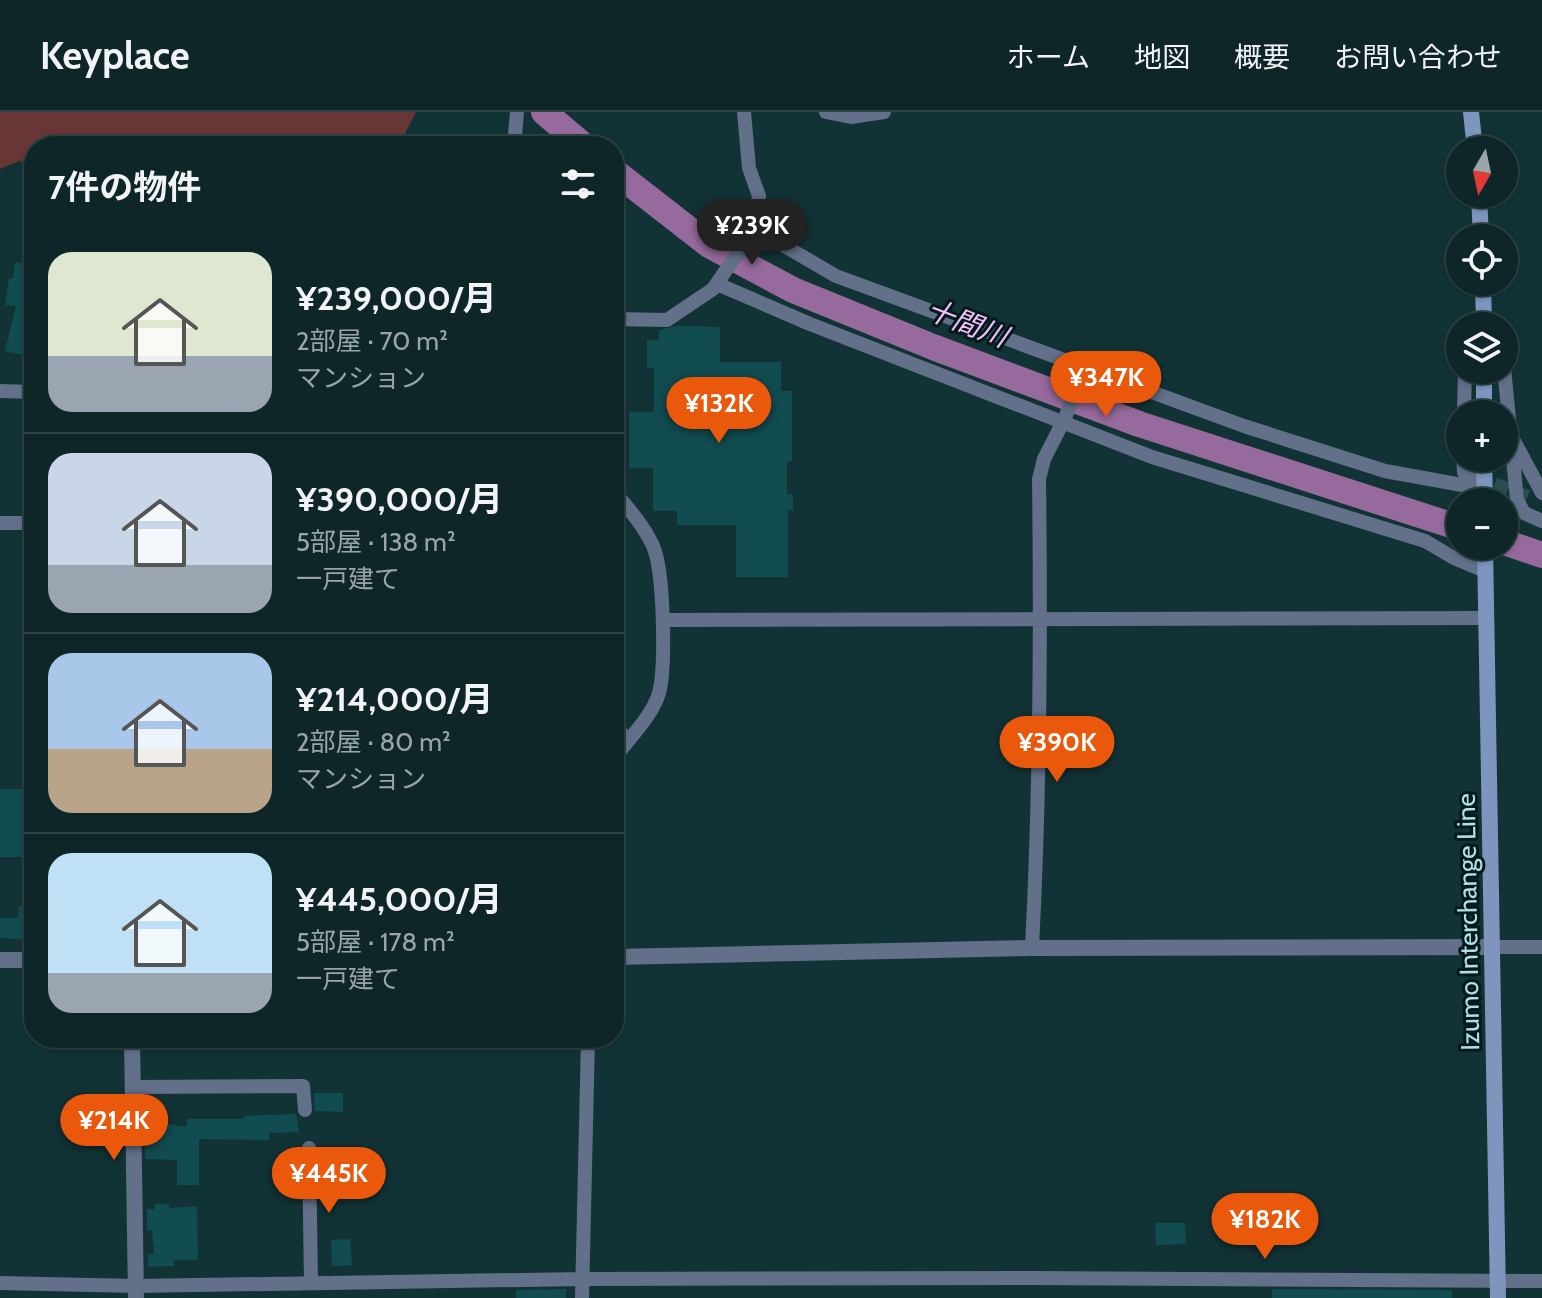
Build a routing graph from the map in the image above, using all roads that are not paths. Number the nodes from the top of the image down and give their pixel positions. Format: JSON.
{"nodes":[{"id":1,"x":744,"y":112,"type":"edge"},
{"id":2,"x":826,"y":112,"type":"edge"},
{"id":3,"x":884,"y":112,"type":"edge"},
{"id":4,"x":1471,"y":112,"type":"edge"},
{"id":5,"x":1474,"y":136,"type":"edge"},
{"id":6,"x":751,"y":231,"type":"junction"},
{"id":7,"x":720,"y":281,"type":"junction"},
{"id":8,"x":624,"y":319,"type":"edge"},
{"id":9,"x":1083,"y":372,"type":"junction"},
{"id":10,"x":0,"y":391,"type":"edge"},
{"id":11,"x":24,"y":392,"type":"edge"},
{"id":12,"x":1064,"y":420,"type":"junction"},
{"id":13,"x":1518,"y":447,"type":"edge"},
{"id":14,"x":1464,"y":472,"type":"edge"},
{"id":15,"x":1514,"y":472,"type":"edge"},
{"id":16,"x":1472,"y":475,"type":"tunnel mouth"},
{"id":17,"x":1452,"y":488,"type":"edge"},
{"id":18,"x":1538,"y":498,"type":"edge"},
{"id":19,"x":624,"y":503,"type":"edge"},
{"id":20,"x":1542,"y":521,"type":"edge"},
{"id":21,"x":0,"y":523,"type":"edge"},
{"id":22,"x":24,"y":523,"type":"edge"},
{"id":23,"x":1446,"y":553,"type":"edge"},
{"id":24,"x":1485,"y":560,"type":"edge"},
{"id":25,"x":1041,"y":618,"type":"junction"},
{"id":26,"x":1485,"y":618,"type":"junction"},
{"id":27,"x":664,"y":620,"type":"junction"},
{"id":28,"x":624,"y":736,"type":"edge"},
{"id":29,"x":628,"y":739,"type":"junction"},
{"id":30,"x":624,"y":745,"type":"edge"},
{"id":31,"x":1493,"y":947,"type":"junction"},
{"id":32,"x":1542,"y":947,"type":"edge"},
{"id":33,"x":1032,"y":948,"type":"junction"},
{"id":34,"x":624,"y":957,"type":"edge"},
{"id":35,"x":0,"y":960,"type":"edge"},
{"id":36,"x":24,"y":960,"type":"edge"},
{"id":37,"x":132,"y":1048,"type":"edge"},
{"id":38,"x":588,"y":1048,"type":"edge"},
{"id":39,"x":133,"y":1087,"type":"junction"},
{"id":40,"x":305,"y":1110,"type":"dead end"},
{"id":41,"x":309,"y":1148,"type":"dead end"},
{"id":42,"x":581,"y":1279,"type":"junction"},
{"id":43,"x":1542,"y":1281,"type":"edge"},
{"id":44,"x":0,"y":1283,"type":"edge"},
{"id":45,"x":311,"y":1283,"type":"junction"},
{"id":46,"x":1498,"y":1290,"type":"edge"},
{"id":47,"x":136,"y":1292,"type":"edge"},
{"id":48,"x":582,"y":1298,"type":"edge"}],
"edges":[{"from":1,"to":6,"type":"street"},
{"from":2,"to":3,"type":"street"},
{"from":4,"to":5,"type":"main road"},
{"from":6,"to":7,"type":"street"},
{"from":6,"to":9,"type":"street"},
{"from":7,"to":8,"type":"street"},
{"from":7,"to":12,"type":"street"},
{"from":9,"to":12,"type":"street"},
{"from":9,"to":17,"type":"street"},
{"from":10,"to":11,"type":"street"},
{"from":12,"to":23,"type":"street"},
{"from":12,"to":25,"type":"street"},
{"from":13,"to":18,"type":"street"},
{"from":14,"to":16,"type":"street"},
{"from":15,"to":20,"type":"street"},
{"from":19,"to":27,"type":"street"},
{"from":21,"to":22,"type":"street"},
{"from":24,"to":26,"type":"main road","name":"Izumo Interchange Line"},
{"from":25,"to":26,"type":"street"},
{"from":25,"to":27,"type":"street"},
{"from":25,"to":33,"type":"street"},
{"from":26,"to":31,"type":"main road","name":"Izumo Interchange Line"},
{"from":27,"to":29,"type":"street"},
{"from":28,"to":29,"type":"street"},
{"from":29,"to":30,"type":"street"},
{"from":31,"to":32,"type":"street"},
{"from":31,"to":33,"type":"street"},
{"from":31,"to":46,"type":"main road","name":"Izumo Interchange Line"},
{"from":33,"to":34,"type":"street"},
{"from":35,"to":36,"type":"street"},
{"from":37,"to":39,"type":"street"},
{"from":38,"to":42,"type":"street"},
{"from":39,"to":40,"type":"street"},
{"from":39,"to":47,"type":"street"},
{"from":41,"to":45,"type":"street"},
{"from":42,"to":45,"type":"street"},
{"from":42,"to":46,"type":"street"},
{"from":42,"to":48,"type":"street"},
{"from":43,"to":46,"type":"street"},
{"from":44,"to":47,"type":"street"},
{"from":45,"to":47,"type":"street"}]}
